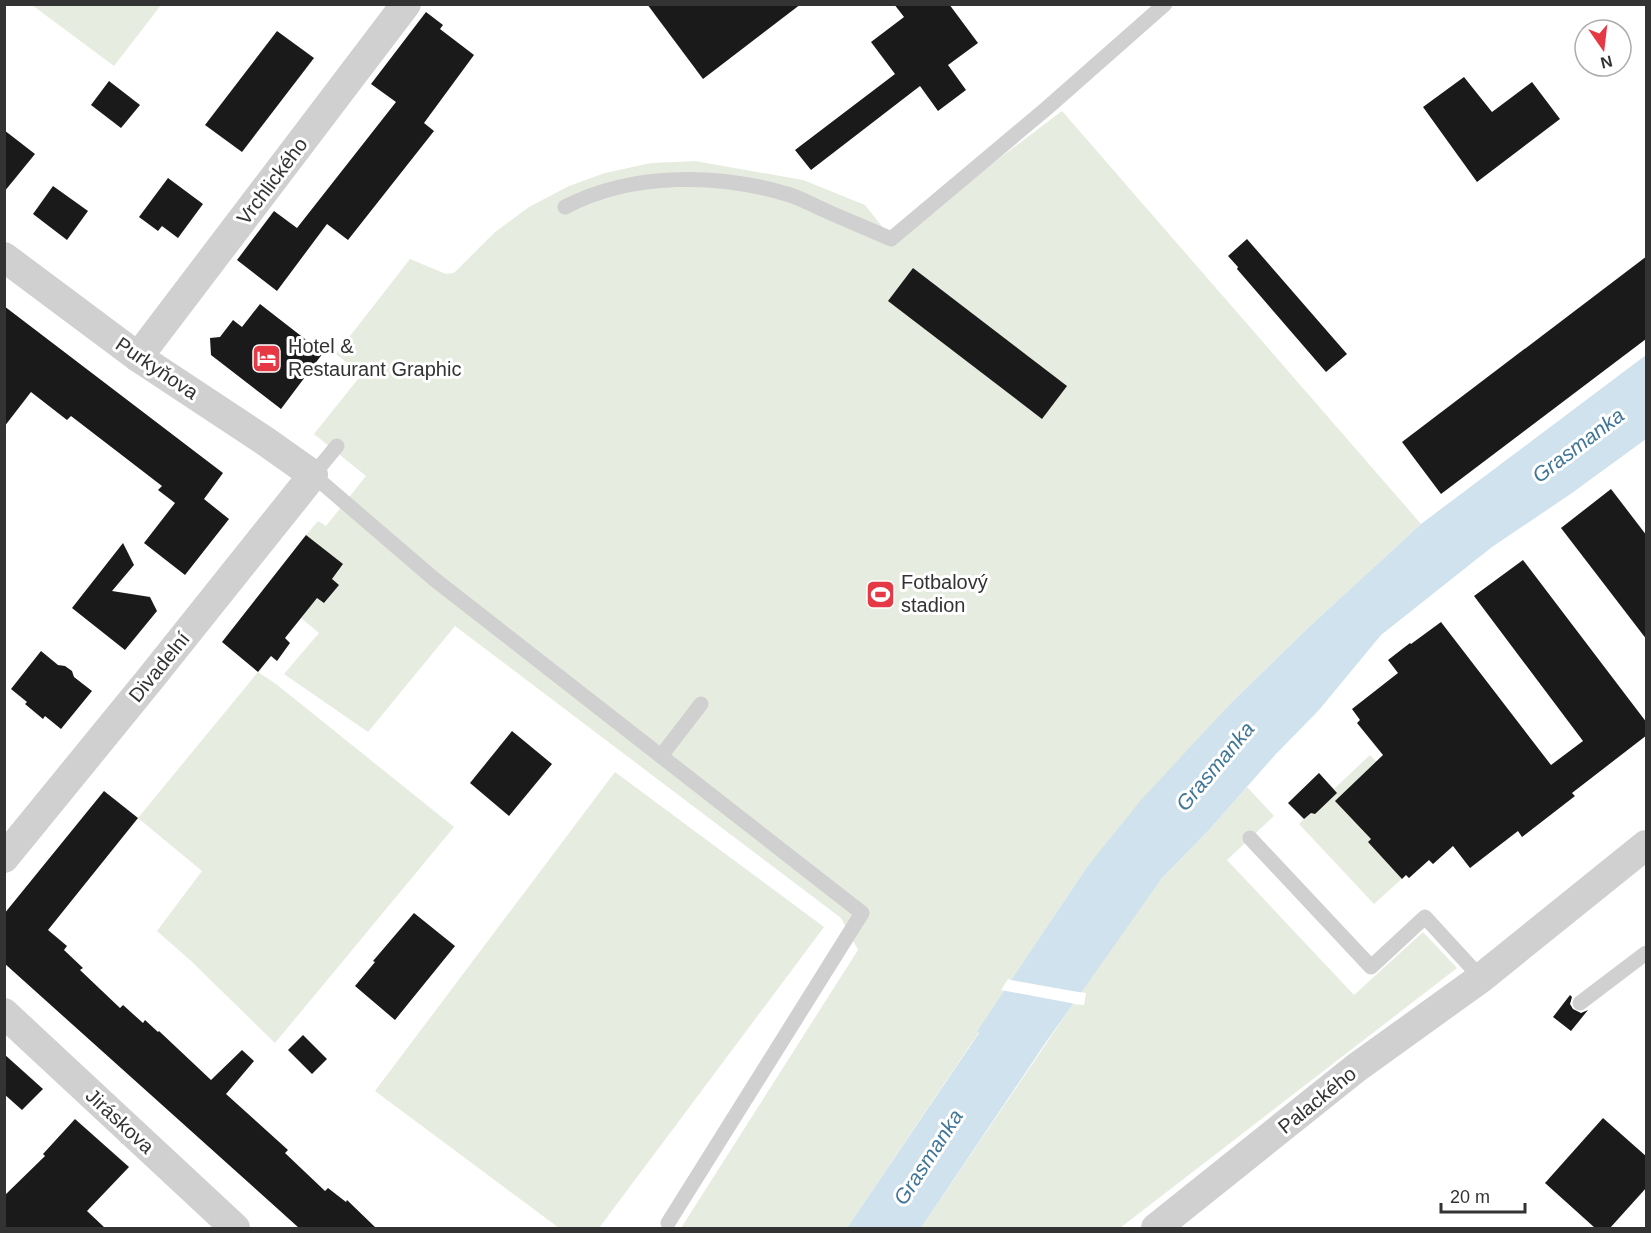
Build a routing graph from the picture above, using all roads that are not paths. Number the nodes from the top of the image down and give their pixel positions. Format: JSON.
{"nodes":[{"id":1,"x":406,"y":4,"type":"edge"},
{"id":2,"x":1165,"y":4,"type":"edge"},
{"id":3,"x":565,"y":207,"type":"dead end"},
{"id":4,"x":4,"y":257,"type":"edge"},
{"id":5,"x":138,"y":357,"type":"junction"},
{"id":6,"x":336,"y":446,"type":"dead end"},
{"id":7,"x":313,"y":475,"type":"junction"},
{"id":8,"x":701,"y":704,"type":"dead end"},
{"id":9,"x":661,"y":756,"type":"junction"},
{"id":10,"x":1251,"y":838,"type":"dead end"},
{"id":11,"x":1647,"y":845,"type":"edge"},
{"id":12,"x":4,"y":858,"type":"edge"},
{"id":13,"x":1647,"y":953,"type":"edge"},
{"id":14,"x":1482,"y":978,"type":"junction"},
{"id":15,"x":1580,"y":1003,"type":"dead end"},
{"id":16,"x":4,"y":1013,"type":"edge"},
{"id":17,"x":668,"y":1223,"type":"dead end"},
{"id":18,"x":235,"y":1228,"type":"edge"},
{"id":19,"x":1156,"y":1228,"type":"edge"}],
"edges":[{"from":1,"to":5,"type":"street","name":"Vrchlického"},
{"from":2,"to":3,"type":"lane"},
{"from":4,"to":5,"type":"street","name":"Purkyňova"},
{"from":5,"to":7,"type":"street","name":"Purkyňova"},
{"from":6,"to":7,"type":"lane"},
{"from":7,"to":9,"type":"lane"},
{"from":7,"to":12,"type":"street","name":"Divadelní"},
{"from":8,"to":9,"type":"lane"},
{"from":9,"to":17,"type":"lane"},
{"from":10,"to":14,"type":"lane"},
{"from":11,"to":14,"type":"street","name":"Palackého"},
{"from":13,"to":15,"type":"lane"},
{"from":14,"to":19,"type":"street","name":"Palackého"},
{"from":16,"to":18,"type":"street","name":"Jiráskova"}]}
